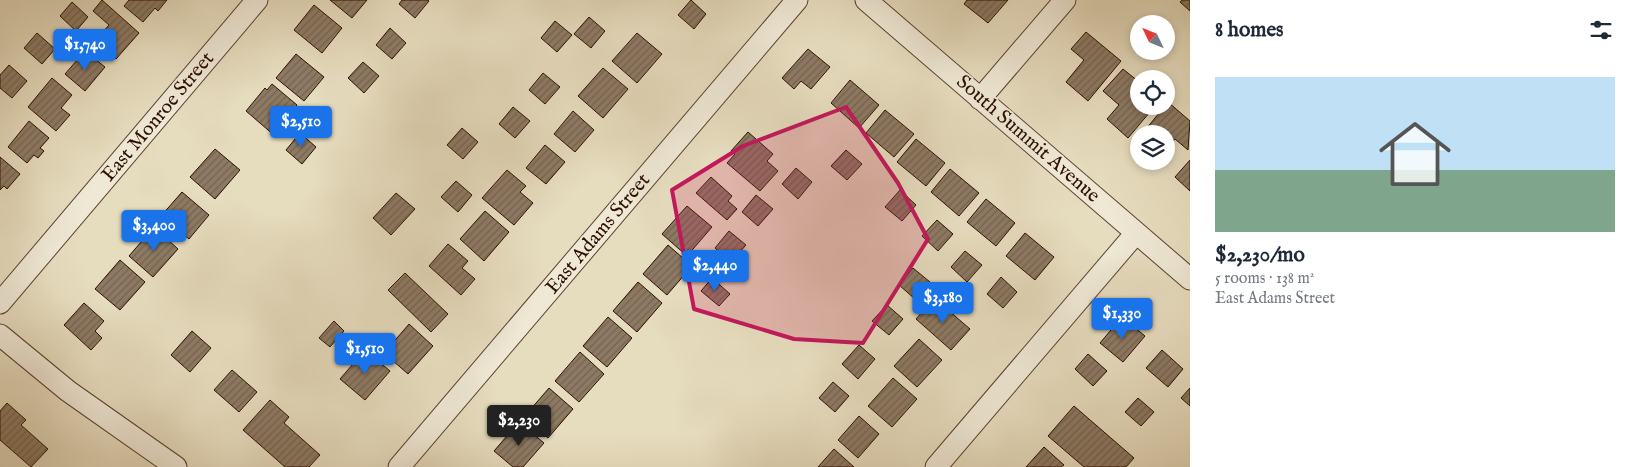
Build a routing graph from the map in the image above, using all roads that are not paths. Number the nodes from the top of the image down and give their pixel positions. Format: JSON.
{"nodes":[{"id":1,"x":257,"y":0,"type":"edge"},
{"id":2,"x":797,"y":0,"type":"edge"},
{"id":3,"x":866,"y":0,"type":"edge"},
{"id":4,"x":1065,"y":0,"type":"edge"},
{"id":5,"x":980,"y":98,"type":"junction"},
{"id":6,"x":1136,"y":233,"type":"junction"},
{"id":7,"x":1190,"y":279,"type":"edge"},
{"id":8,"x":0,"y":303,"type":"edge"},
{"id":9,"x":0,"y":334,"type":"edge"},
{"id":10,"x":176,"y":467,"type":"edge"},
{"id":11,"x":399,"y":467,"type":"edge"},
{"id":12,"x":936,"y":467,"type":"edge"}],
"edges":[{"from":1,"to":8,"type":"street","name":"East Monroe Street"},
{"from":2,"to":11,"type":"street","name":"East Adams Street"},
{"from":3,"to":5,"type":"street","name":"South Summit Avenue"},
{"from":4,"to":5,"type":"street"},
{"from":5,"to":6,"type":"street","name":"South Summit Avenue"},
{"from":6,"to":7,"type":"street","name":"South Summit Avenue"},
{"from":6,"to":12,"type":"street"},
{"from":9,"to":10,"type":"street"}]}
